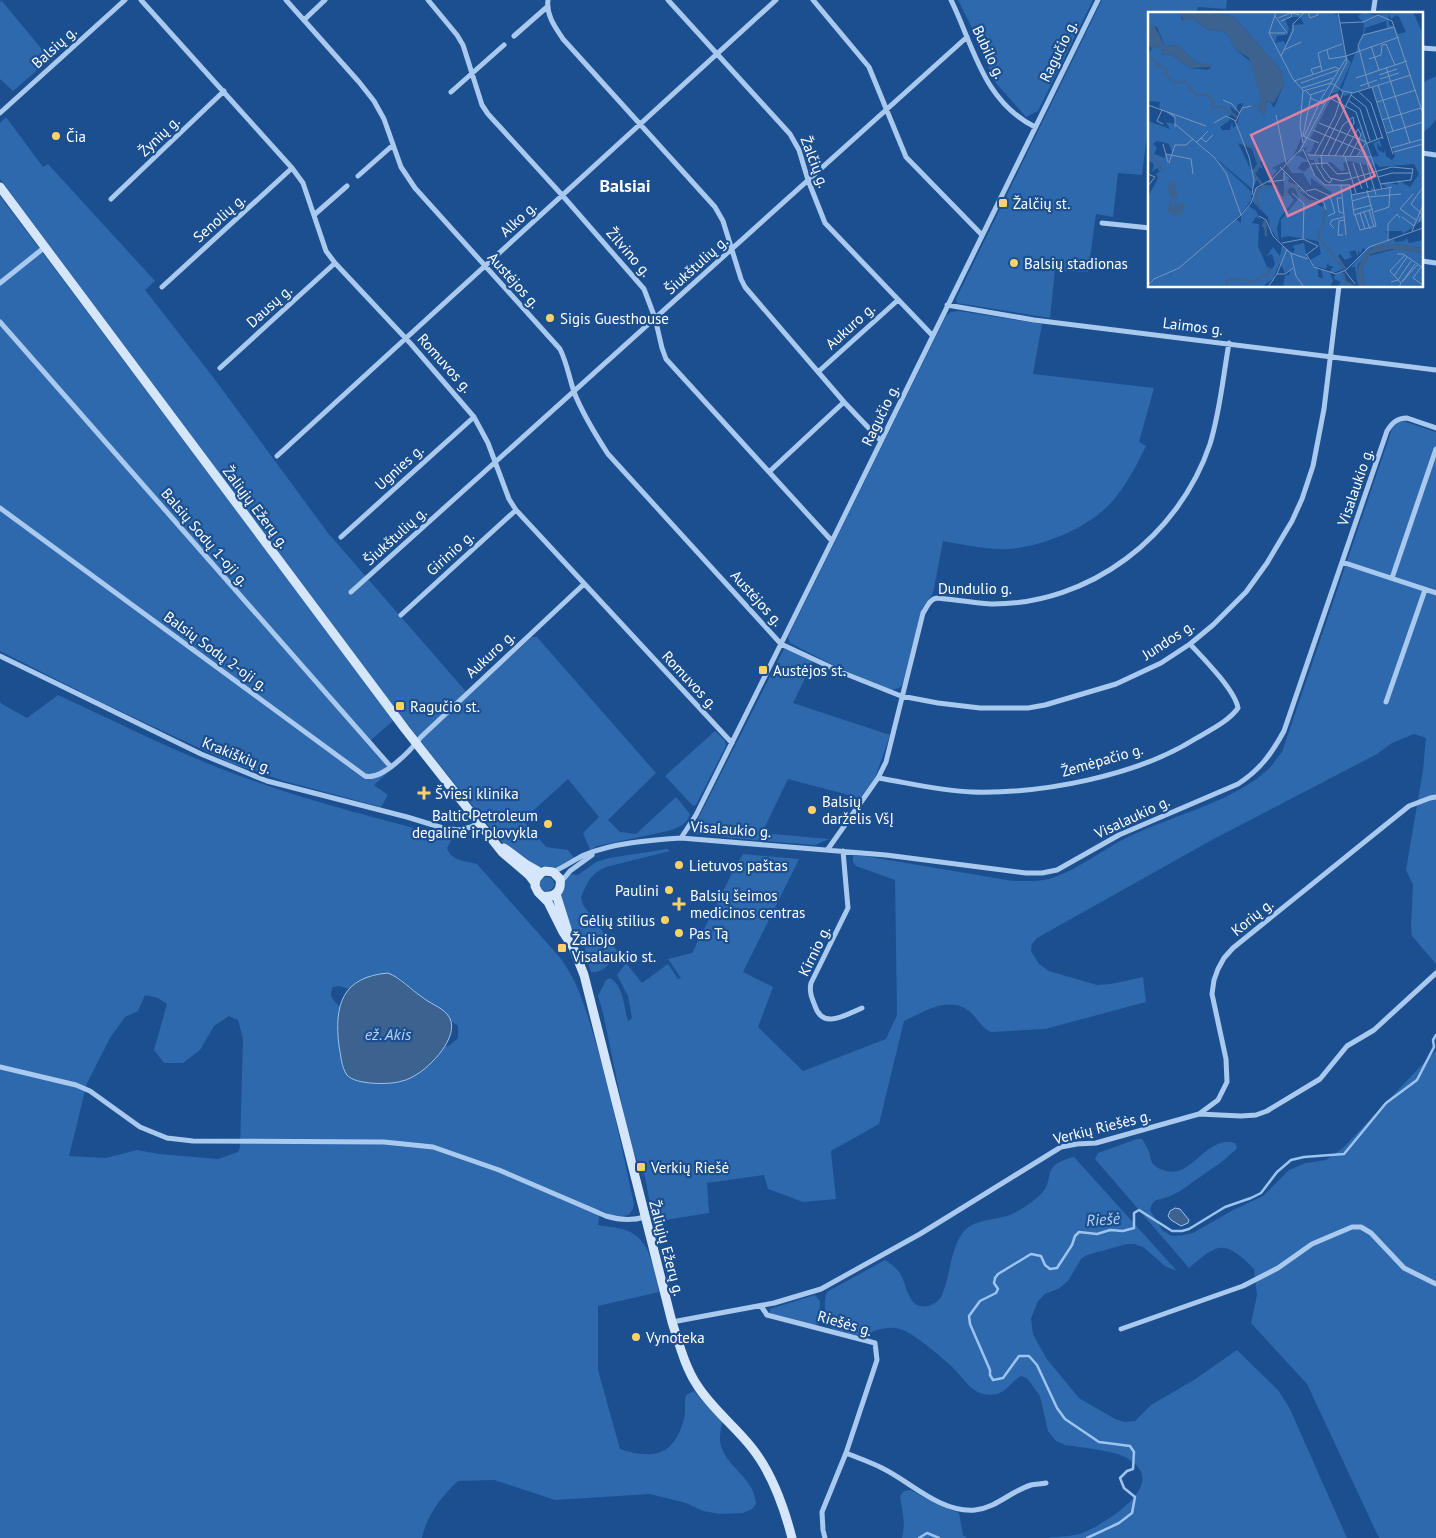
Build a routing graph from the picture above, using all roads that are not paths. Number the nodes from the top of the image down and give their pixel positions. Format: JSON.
{"nodes":[{"id":1,"x":125,"y":0,"type":"edge"},
{"id":2,"x":141,"y":0,"type":"edge"},
{"id":3,"x":286,"y":0,"type":"edge"},
{"id":4,"x":326,"y":0,"type":"edge"},
{"id":5,"x":428,"y":0,"type":"edge"},
{"id":6,"x":548,"y":0,"type":"edge"},
{"id":7,"x":668,"y":0,"type":"edge"},
{"id":8,"x":776,"y":0,"type":"edge"},
{"id":9,"x":813,"y":0,"type":"edge"},
{"id":10,"x":951,"y":0,"type":"edge"},
{"id":11,"x":1098,"y":0,"type":"edge"},
{"id":12,"x":547,"y":7,"type":"junction"},
{"id":13,"x":304,"y":20,"type":"junction"},
{"id":14,"x":514,"y":36,"type":"dead end"},
{"id":15,"x":967,"y":37,"type":"junction"},
{"id":16,"x":504,"y":44,"type":"dead end"},
{"id":17,"x":719,"y":54,"type":"junction"},
{"id":18,"x":472,"y":72,"type":"junction"},
{"id":19,"x":224,"y":91,"type":"junction"},
{"id":20,"x":451,"y":92,"type":"dead end"},
{"id":21,"x":888,"y":109,"type":"junction"},
{"id":22,"x":0,"y":113,"type":"edge"},
{"id":23,"x":640,"y":125,"type":"junction"},
{"id":24,"x":1035,"y":127,"type":"junction"},
{"id":25,"x":393,"y":145,"type":"junction"},
{"id":26,"x":292,"y":168,"type":"junction"},
{"id":27,"x":358,"y":176,"type":"dead end"},
{"id":28,"x":808,"y":180,"type":"junction"},
{"id":29,"x":347,"y":186,"type":"dead end"},
{"id":30,"x":0,"y":187,"type":"edge"},
{"id":31,"x":562,"y":195,"type":"junction"},
{"id":32,"x":111,"y":199,"type":"dead end"},
{"id":33,"x":314,"y":215,"type":"junction"},
{"id":34,"x":1102,"y":223,"type":"dead end"},
{"id":35,"x":1148,"y":228,"type":"edge"},
{"id":36,"x":982,"y":234,"type":"junction"},
{"id":37,"x":45,"y":247,"type":"junction"},
{"id":38,"x":732,"y":250,"type":"junction"},
{"id":39,"x":335,"y":263,"type":"junction"},
{"id":40,"x":485,"y":267,"type":"junction"},
{"id":41,"x":0,"y":283,"type":"edge"},
{"id":42,"x":162,"y":286,"type":"dead end"},
{"id":43,"x":1340,"y":288,"type":"edge"},
{"id":44,"x":898,"y":300,"type":"junction"},
{"id":45,"x":947,"y":306,"type":"junction"},
{"id":46,"x":655,"y":318,"type":"junction"},
{"id":47,"x":0,"y":322,"type":"edge"},
{"id":48,"x":932,"y":336,"type":"junction"},
{"id":49,"x":405,"y":338,"type":"junction"},
{"id":50,"x":1229,"y":343,"type":"junction"},
{"id":51,"x":1331,"y":356,"type":"junction"},
{"id":52,"x":220,"y":368,"type":"dead end"},
{"id":53,"x":1436,"y":370,"type":"edge"},
{"id":54,"x":818,"y":372,"type":"junction"},
{"id":55,"x":574,"y":391,"type":"junction"},
{"id":56,"x":844,"y":402,"type":"junction"},
{"id":57,"x":474,"y":417,"type":"junction"},
{"id":58,"x":1436,"y":428,"type":"edge"},
{"id":59,"x":881,"y":441,"type":"junction"},
{"id":60,"x":1436,"y":449,"type":"edge"},
{"id":61,"x":277,"y":456,"type":"dead end"},
{"id":62,"x":496,"y":463,"type":"junction"},
{"id":63,"x":770,"y":472,"type":"junction"},
{"id":64,"x":0,"y":508,"type":"edge"},
{"id":65,"x":516,"y":510,"type":"junction"},
{"id":66,"x":341,"y":537,"type":"dead end"},
{"id":67,"x":832,"y":541,"type":"junction"},
{"id":68,"x":1342,"y":562,"type":"junction"},
{"id":69,"x":1392,"y":578,"type":"junction"},
{"id":70,"x":584,"y":584,"type":"junction"},
{"id":71,"x":1425,"y":590,"type":"junction"},
{"id":72,"x":352,"y":592,"type":"dead end"},
{"id":73,"x":1436,"y":593,"type":"edge"},
{"id":74,"x":400,"y":615,"type":"dead end"},
{"id":75,"x":781,"y":644,"type":"junction"},
{"id":76,"x":1190,"y":644,"type":"junction"},
{"id":77,"x":0,"y":656,"type":"edge"},
{"id":78,"x":902,"y":696,"type":"junction"},
{"id":79,"x":1386,"y":702,"type":"dead end"},
{"id":80,"x":732,"y":742,"type":"junction"},
{"id":81,"x":416,"y":743,"type":"junction"},
{"id":82,"x":391,"y":767,"type":"junction"},
{"id":83,"x":878,"y":778,"type":"junction"},
{"id":84,"x":1436,"y":797,"type":"edge"},
{"id":85,"x":479,"y":822,"type":"junction"},
{"id":86,"x":681,"y":838,"type":"junction"},
{"id":87,"x":494,"y":841,"type":"junction"},
{"id":88,"x":828,"y":850,"type":"junction"},
{"id":89,"x":843,"y":851,"type":"junction"},
{"id":90,"x":596,"y":852,"type":"junction"},
{"id":91,"x":553,"y":872,"type":"junction"},
{"id":92,"x":541,"y":873,"type":"junction"},
{"id":93,"x":535,"y":883,"type":"junction"},
{"id":94,"x":560,"y":884,"type":"junction"},
{"id":95,"x":556,"y":894,"type":"junction"},
{"id":96,"x":543,"y":896,"type":"junction"},
{"id":97,"x":569,"y":940,"type":"junction"},
{"id":98,"x":1436,"y":973,"type":"edge"},
{"id":99,"x":862,"y":1008,"type":"dead end"},
{"id":100,"x":0,"y":1067,"type":"edge"},
{"id":101,"x":1199,"y":1114,"type":"junction"},
{"id":102,"x":645,"y":1217,"type":"junction"},
{"id":103,"x":1436,"y":1284,"type":"edge"},
{"id":104,"x":760,"y":1306,"type":"junction"},
{"id":105,"x":672,"y":1322,"type":"junction"},
{"id":106,"x":1121,"y":1329,"type":"dead end"},
{"id":107,"x":846,"y":1453,"type":"junction"},
{"id":108,"x":1046,"y":1483,"type":"dead end"},
{"id":109,"x":792,"y":1538,"type":"edge"},
{"id":110,"x":825,"y":1538,"type":"edge"}],
"edges":[{"from":1,"to":22,"type":"street","name":"Balsių g."},
{"from":2,"to":19,"type":"street","name":"Romuvos g."},
{"from":3,"to":13,"type":"street","name":"Austėjos g."},
{"from":4,"to":13,"type":"street"},
{"from":5,"to":18,"type":"street","name":"Žilvino g."},
{"from":6,"to":12,"type":"street"},
{"from":7,"to":17,"type":"street","name":"Žalčių g."},
{"from":8,"to":17,"type":"street","name":"Alko g."},
{"from":9,"to":21,"type":"street"},
{"from":10,"to":15,"type":"street","name":"Bubilo g."},
{"from":11,"to":24,"type":"street","name":"Ragučio g."},
{"from":12,"to":14,"type":"street"},
{"from":12,"to":23,"type":"street"},
{"from":13,"to":25,"type":"street","name":"Austėjos g."},
{"from":15,"to":21,"type":"street","name":"Šiukštulių g."},
{"from":15,"to":24,"type":"street","name":"Bubilo g."},
{"from":16,"to":18,"type":"street"},
{"from":17,"to":23,"type":"street","name":"Alko g."},
{"from":17,"to":28,"type":"street","name":"Žalčių g."},
{"from":18,"to":20,"type":"street"},
{"from":18,"to":31,"type":"street","name":"Žilvino g."},
{"from":19,"to":26,"type":"street","name":"Romuvos g."},
{"from":19,"to":32,"type":"street","name":"Žynių g."},
{"from":21,"to":28,"type":"street","name":"Šiukštulių g."},
{"from":21,"to":36,"type":"street"},
{"from":23,"to":31,"type":"street","name":"Alko g."},
{"from":23,"to":38,"type":"street"},
{"from":24,"to":36,"type":"street","name":"Ragučio g."},
{"from":25,"to":27,"type":"street"},
{"from":25,"to":40,"type":"street","name":"Austėjos g."},
{"from":26,"to":33,"type":"street","name":"Romuvos g."},
{"from":26,"to":42,"type":"street","name":"Senolių g."},
{"from":28,"to":38,"type":"street","name":"Šiukštulių g."},
{"from":28,"to":44,"type":"street","name":"Žalčių g."},
{"from":29,"to":33,"type":"street"},
{"from":30,"to":37,"type":"main road","name":"Žaliųjų Ežerų g."},
{"from":31,"to":40,"type":"street","name":"Alko g."},
{"from":31,"to":46,"type":"street","name":"Žilvino g."},
{"from":33,"to":39,"type":"street","name":"Romuvos g."},
{"from":34,"to":35,"type":"street"},
{"from":36,"to":45,"type":"street","name":"Ragučio g."},
{"from":37,"to":41,"type":"street"},
{"from":37,"to":81,"type":"main road","name":"Žaliųjų Ežerų g."},
{"from":38,"to":46,"type":"street","name":"Šiukštulių g."},
{"from":38,"to":54,"type":"street"},
{"from":39,"to":49,"type":"street","name":"Romuvos g."},
{"from":39,"to":52,"type":"street","name":"Dausų g."},
{"from":40,"to":49,"type":"street","name":"Alko g."},
{"from":40,"to":55,"type":"street","name":"Austėjos g."},
{"from":43,"to":51,"type":"street","name":"Jundos g."},
{"from":44,"to":48,"type":"street","name":"Žalčių g."},
{"from":44,"to":54,"type":"street","name":"Aukuro g."},
{"from":45,"to":48,"type":"street","name":"Ragučio g."},
{"from":45,"to":50,"type":"street","name":"Laimos g."},
{"from":46,"to":55,"type":"street","name":"Šiukštulių g."},
{"from":46,"to":63,"type":"street","name":"Žilvino g."},
{"from":47,"to":82,"type":"street","name":"Balsių Sodų 1-oji g."},
{"from":48,"to":59,"type":"street","name":"Ragučio g."},
{"from":49,"to":57,"type":"street","name":"Romuvos g."},
{"from":49,"to":61,"type":"street","name":"Alko g."},
{"from":50,"to":51,"type":"street","name":"Laimos g."},
{"from":50,"to":78,"type":"street","name":"Dundulio g."},
{"from":51,"to":53,"type":"street","name":"Laimos g."},
{"from":51,"to":76,"type":"street","name":"Jundos g."},
{"from":54,"to":56,"type":"street"},
{"from":55,"to":62,"type":"street","name":"Šiukštulių g."},
{"from":55,"to":75,"type":"street","name":"Austėjos g."},
{"from":56,"to":59,"type":"street"},
{"from":56,"to":63,"type":"street"},
{"from":57,"to":62,"type":"street","name":"Romuvos g."},
{"from":57,"to":66,"type":"street","name":"Ugnies g."},
{"from":58,"to":68,"type":"street","name":"Visalaukio g."},
{"from":59,"to":67,"type":"street","name":"Ragučio g."},
{"from":60,"to":69,"type":"street"},
{"from":62,"to":65,"type":"street","name":"Romuvos g."},
{"from":62,"to":72,"type":"street","name":"Šiukštulių g."},
{"from":63,"to":67,"type":"street","name":"Žilvino g."},
{"from":64,"to":82,"type":"street","name":"Balsių Sodų 2-oji g."},
{"from":65,"to":70,"type":"street","name":"Romuvos g."},
{"from":65,"to":74,"type":"street","name":"Girinio g."},
{"from":67,"to":75,"type":"street","name":"Ragučio g."},
{"from":68,"to":69,"type":"street"},
{"from":68,"to":89,"type":"street","name":"Visalaukio g."},
{"from":69,"to":71,"type":"street"},
{"from":70,"to":80,"type":"street","name":"Romuvos g."},
{"from":70,"to":81,"type":"street","name":"Aukuro g."},
{"from":71,"to":73,"type":"street"},
{"from":71,"to":79,"type":"street"},
{"from":75,"to":78,"type":"street","name":"Jundos g."},
{"from":75,"to":80,"type":"street","name":"Ragučio g."},
{"from":76,"to":78,"type":"street","name":"Jundos g."},
{"from":76,"to":83,"type":"street","name":"Žemėpačio g."},
{"from":77,"to":85,"type":"street","name":"Krakiškių g."},
{"from":78,"to":83,"type":"street","name":"Dundulio g."},
{"from":80,"to":86,"type":"street","name":"Ragučio g."},
{"from":81,"to":82,"type":"street","name":"Balsių Sodų 2-oji g."},
{"from":81,"to":85,"type":"main road","name":"Žaliųjų Ežerų g."},
{"from":83,"to":88,"type":"street","name":"Dundulio g."},
{"from":84,"to":101,"type":"street","name":"Korių g."},
{"from":85,"to":87,"type":"main road","name":"Žaliųjų Ežerų g."},
{"from":86,"to":88,"type":"street","name":"Visalaukio g."},
{"from":86,"to":90,"type":"street","name":"Visalaukio g."},
{"from":87,"to":92,"type":"main road","name":"Žaliųjų Ežerų g."},
{"from":87,"to":93,"type":"main road","name":"Žaliųjų Ežerų g."},
{"from":88,"to":89,"type":"street","name":"Visalaukio g."},
{"from":89,"to":99,"type":"street","name":"Kirnio g."},
{"from":90,"to":91,"type":"street","name":"Visalaukio g."},
{"from":90,"to":94,"type":"street","name":"Visalaukio g."},
{"from":91,"to":92,"type":"main road"},
{"from":91,"to":94,"type":"main road"},
{"from":92,"to":93,"type":"main road"},
{"from":93,"to":96,"type":"main road"},
{"from":94,"to":95,"type":"main road"},
{"from":95,"to":96,"type":"main road"},
{"from":95,"to":97,"type":"main road","name":"Žaliųjų Ežerų g."},
{"from":96,"to":97,"type":"main road","name":"Žaliųjų Ežerų g."},
{"from":97,"to":102,"type":"main road","name":"Žaliųjų Ežerų g."},
{"from":98,"to":101,"type":"street","name":"Verkių Riešės g."},
{"from":100,"to":102,"type":"street"},
{"from":101,"to":104,"type":"street","name":"Verkių Riešės g."},
{"from":102,"to":105,"type":"main road","name":"Žaliųjų Ežerų g."},
{"from":103,"to":106,"type":"street"},
{"from":104,"to":105,"type":"street","name":"Verkių Riešės g."},
{"from":104,"to":107,"type":"street","name":"Riešės g."},
{"from":105,"to":109,"type":"main road","name":"Žaliųjų Ežerų g."},
{"from":107,"to":108,"type":"street"},
{"from":107,"to":110,"type":"street","name":"Riešės g."}]}
